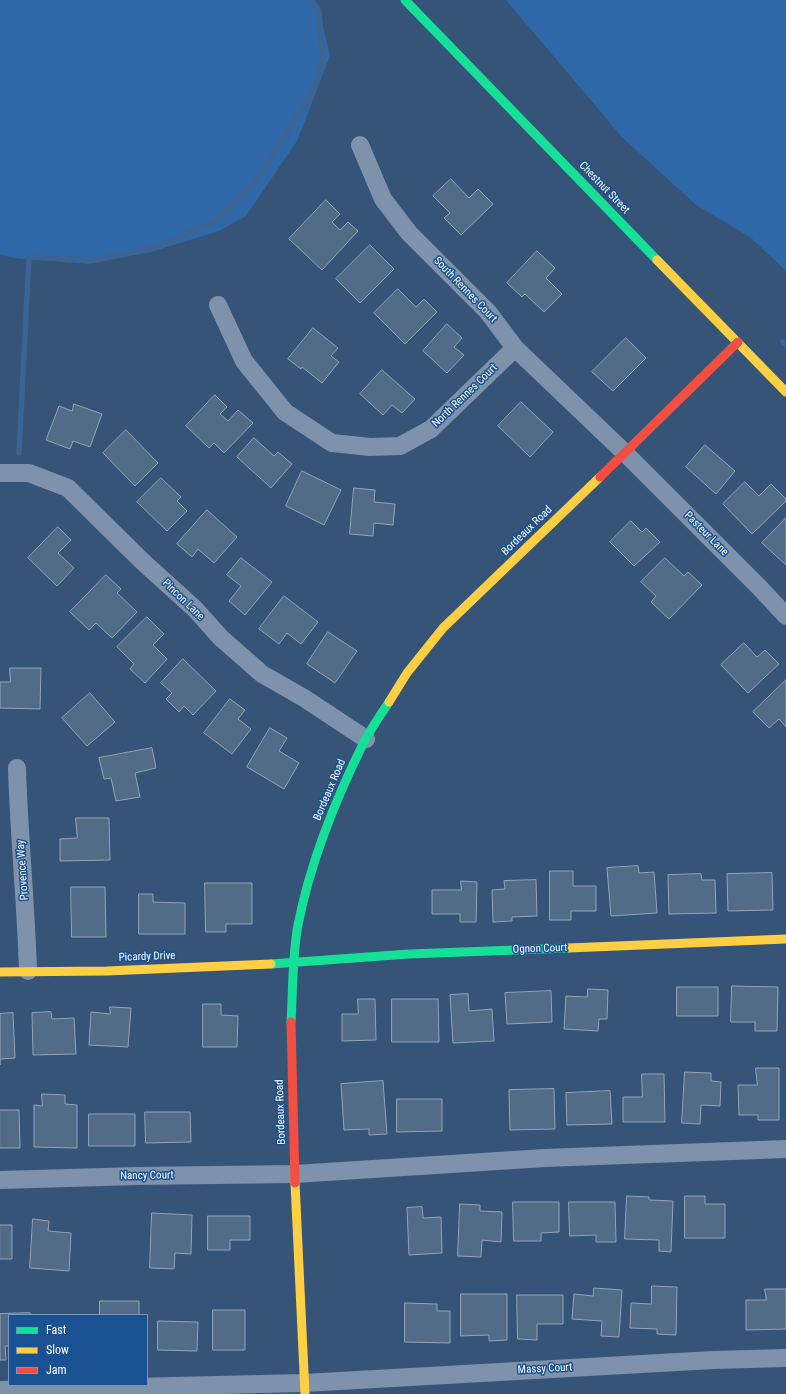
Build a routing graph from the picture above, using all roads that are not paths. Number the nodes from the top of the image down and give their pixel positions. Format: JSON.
{"nodes":[{"id":1,"x":405,"y":0,"type":"edge"},
{"id":2,"x":360,"y":145,"type":"dead end"},
{"id":3,"x":218,"y":305,"type":"dead end"},
{"id":4,"x":738,"y":342,"type":"junction"},
{"id":5,"x":515,"y":348,"type":"junction"},
{"id":6,"x":786,"y":392,"type":"edge"},
{"id":7,"x":624,"y":454,"type":"junction"},
{"id":8,"x":0,"y":473,"type":"edge"},
{"id":9,"x":786,"y":616,"type":"edge"},
{"id":10,"x":366,"y":740,"type":"junction"},
{"id":11,"x":17,"y":768,"type":"dead end"},
{"id":12,"x":786,"y":939,"type":"edge"},
{"id":13,"x":294,"y":963,"type":"junction"},
{"id":14,"x":28,"y":971,"type":"junction"},
{"id":15,"x":0,"y":972,"type":"edge"},
{"id":16,"x":786,"y":1149,"type":"edge"},
{"id":17,"x":295,"y":1174,"type":"junction"},
{"id":18,"x":0,"y":1180,"type":"edge"},
{"id":19,"x":786,"y":1358,"type":"edge"},
{"id":20,"x":305,"y":1388,"type":"edge"},
{"id":21,"x":0,"y":1390,"type":"edge"}],
"edges":[{"from":1,"to":4,"type":"street","name":"Chestnut Street"},
{"from":2,"to":5,"type":"street","name":"South Rennes Court"},
{"from":3,"to":5,"type":"street","name":"North Rennes Court"},
{"from":4,"to":6,"type":"street","name":"Chestnut Street"},
{"from":4,"to":7,"type":"street","name":"Bordeaux Road"},
{"from":5,"to":7,"type":"street","name":"South Rennes Court"},
{"from":7,"to":9,"type":"street","name":"Pasteur Lane"},
{"from":7,"to":10,"type":"street","name":"Bordeaux Road"},
{"from":8,"to":10,"type":"street","name":"Pincon Lane"},
{"from":10,"to":13,"type":"street","name":"Bordeaux Road"},
{"from":11,"to":14,"type":"street","name":"Provence Way"},
{"from":12,"to":13,"type":"street","name":"Ognon Court"},
{"from":13,"to":14,"type":"street","name":"Picardy Drive"},
{"from":13,"to":17,"type":"street","name":"Bordeaux Road"},
{"from":14,"to":15,"type":"street","name":"Picardy Drive"},
{"from":16,"to":17,"type":"street"},
{"from":17,"to":18,"type":"street","name":"Nancy Court"},
{"from":17,"to":20,"type":"street","name":"Bordeaux Road"},
{"from":19,"to":20,"type":"street","name":"Massy Court"},
{"from":20,"to":21,"type":"street"}]}
